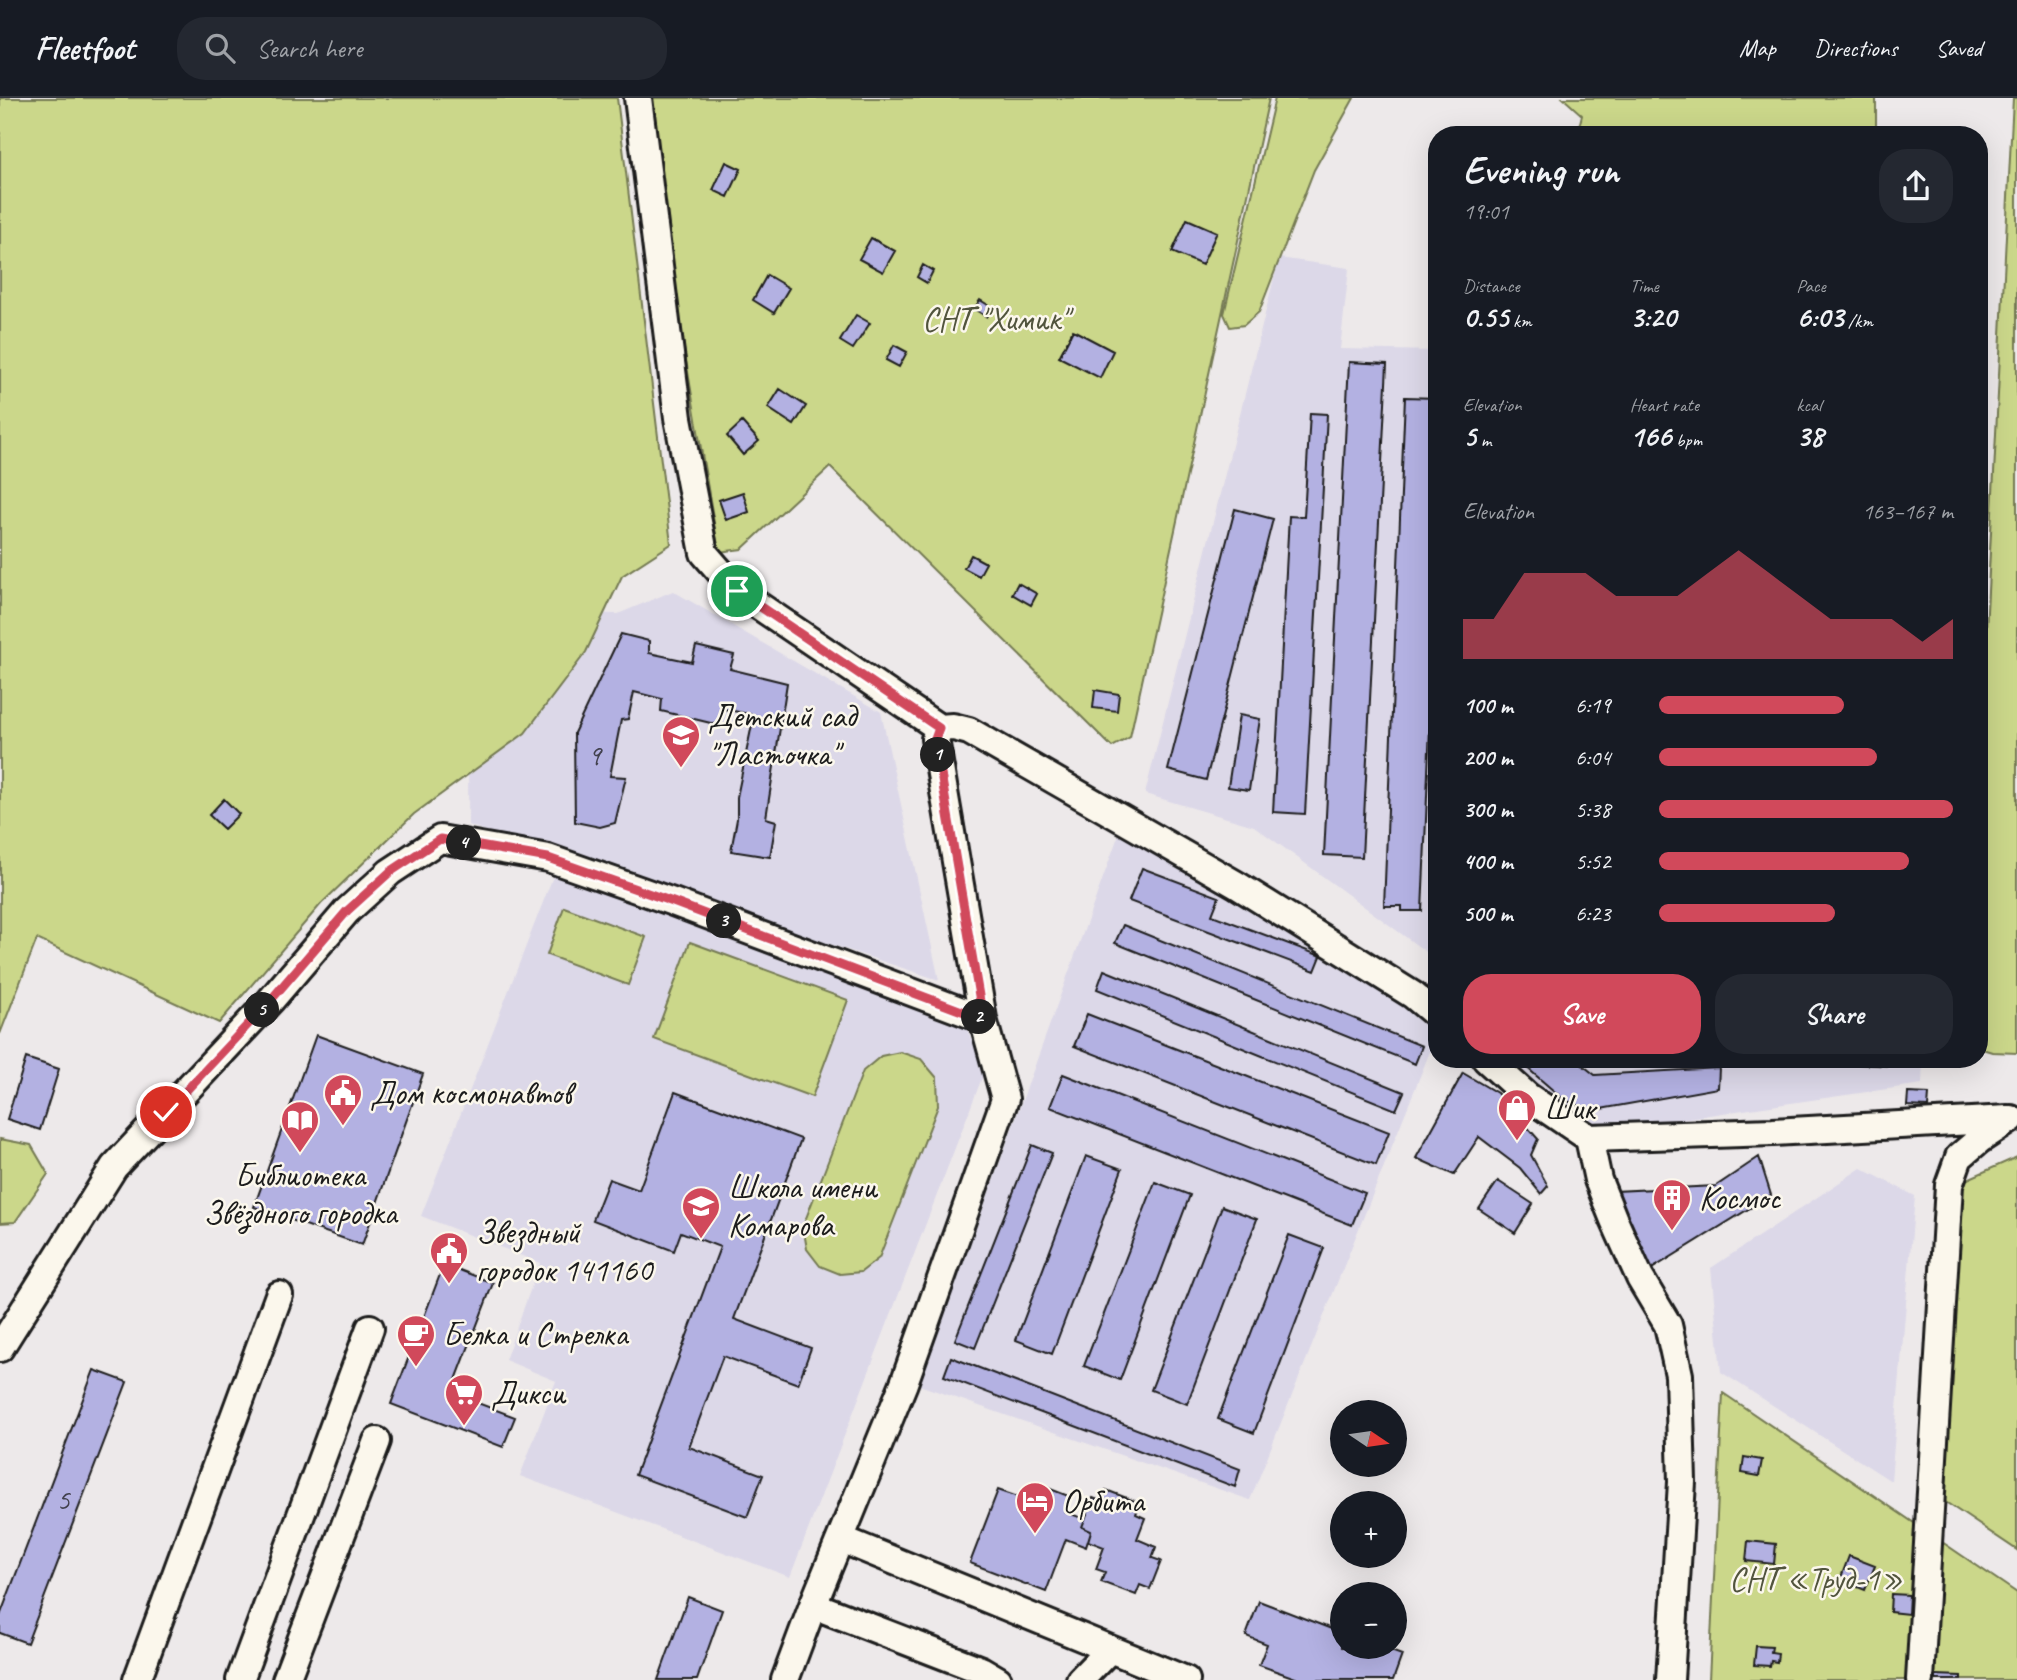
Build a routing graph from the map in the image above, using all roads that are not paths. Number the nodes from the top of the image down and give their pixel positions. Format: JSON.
{"nodes":[{"id":1,"x":638,"y":98,"type":"edge"},
{"id":2,"x":939,"y":728,"type":"junction"},
{"id":3,"x":1428,"y":1008,"type":"edge"},
{"id":4,"x":983,"y":1019,"type":"junction"},
{"id":5,"x":1496,"y":1068,"type":"edge"},
{"id":6,"x":2014,"y":1119,"type":"edge"},
{"id":7,"x":1589,"y":1138,"type":"junction"},
{"id":8,"x":279,"y":1295,"type":"dead end"},
{"id":9,"x":370,"y":1328,"type":"dead end"},
{"id":10,"x":0,"y":1348,"type":"edge"},
{"id":11,"x":377,"y":1441,"type":"dead end"},
{"id":12,"x":841,"y":1539,"type":"junction"},
{"id":13,"x":814,"y":1605,"type":"junction"},
{"id":14,"x":1110,"y":1649,"type":"junction"},
{"id":15,"x":137,"y":1680,"type":"edge"},
{"id":16,"x":240,"y":1680,"type":"edge"},
{"id":17,"x":286,"y":1680,"type":"edge"},
{"id":18,"x":785,"y":1680,"type":"edge"},
{"id":19,"x":998,"y":1680,"type":"edge"},
{"id":20,"x":1080,"y":1680,"type":"edge"},
{"id":21,"x":1186,"y":1680,"type":"edge"},
{"id":22,"x":1670,"y":1680,"type":"edge"},
{"id":23,"x":1920,"y":1680,"type":"edge"}],
"edges":[{"from":1,"to":2,"type":"street"},
{"from":2,"to":3,"type":"street"},
{"from":2,"to":4,"type":"street"},
{"from":4,"to":10,"type":"street"},
{"from":4,"to":12,"type":"street"},
{"from":5,"to":7,"type":"street"},
{"from":6,"to":7,"type":"street"},
{"from":6,"to":23,"type":"street"},
{"from":7,"to":22,"type":"street"},
{"from":8,"to":15,"type":"street"},
{"from":9,"to":16,"type":"street"},
{"from":11,"to":17,"type":"street"},
{"from":12,"to":13,"type":"street"},
{"from":12,"to":14,"type":"street"},
{"from":13,"to":18,"type":"street"},
{"from":13,"to":19,"type":"street"},
{"from":14,"to":20,"type":"street"},
{"from":14,"to":21,"type":"street"}]}
